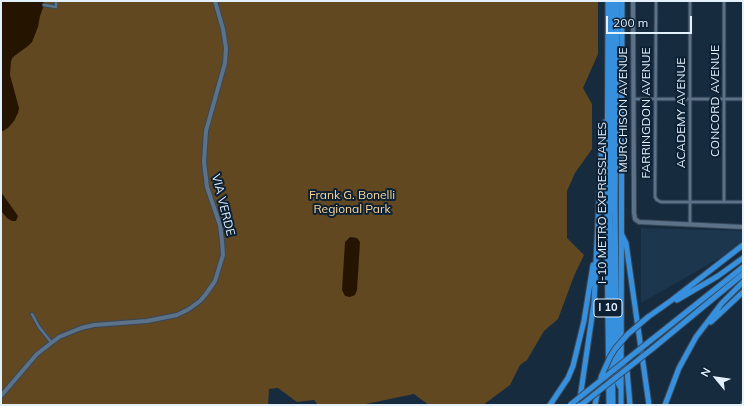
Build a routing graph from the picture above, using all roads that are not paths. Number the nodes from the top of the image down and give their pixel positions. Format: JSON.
{"nodes":[{"id":1,"x":56,"y":1,"type":"edge"},
{"id":2,"x":215,"y":1,"type":"edge"},
{"id":3,"x":608,"y":1,"type":"edge"},
{"id":4,"x":613,"y":1,"type":"edge"},
{"id":5,"x":617,"y":1,"type":"edge"},
{"id":6,"x":622,"y":1,"type":"edge"},
{"id":7,"x":633,"y":1,"type":"edge"},
{"id":8,"x":656,"y":1,"type":"edge"},
{"id":9,"x":690,"y":1,"type":"edge"},
{"id":10,"x":724,"y":1,"type":"edge"},
{"id":11,"x":44,"y":5,"type":"dead end"},
{"id":12,"x":633,"y":99,"type":"junction"},
{"id":13,"x":655,"y":99,"type":"junction"},
{"id":14,"x":690,"y":99,"type":"junction"},
{"id":15,"x":724,"y":99,"type":"junction"},
{"id":16,"x":743,"y":99,"type":"edge"},
{"id":17,"x":608,"y":112,"type":"junction"},
{"id":18,"x":690,"y":202,"type":"junction"},
{"id":19,"x":724,"y":202,"type":"junction"},
{"id":20,"x":743,"y":202,"type":"edge"},
{"id":21,"x":690,"y":224,"type":"junction"},
{"id":22,"x":743,"y":227,"type":"edge"},
{"id":23,"x":621,"y":233,"type":"junction"},
{"id":24,"x":743,"y":245,"type":"edge"},
{"id":25,"x":596,"y":254,"type":"junction"},
{"id":26,"x":743,"y":258,"type":"edge"},
{"id":27,"x":743,"y":267,"type":"edge"},
{"id":28,"x":743,"y":274,"type":"edge"},
{"id":29,"x":743,"y":282,"type":"edge"},
{"id":30,"x":743,"y":292,"type":"edge"},
{"id":31,"x":662,"y":308,"type":"junction"},
{"id":32,"x":32,"y":314,"type":"dead end"},
{"id":33,"x":696,"y":337,"type":"junction"},
{"id":34,"x":51,"y":342,"type":"junction"},
{"id":35,"x":621,"y":360,"type":"junction"},
{"id":36,"x":621,"y":390,"type":"junction"},
{"id":37,"x":1,"y":396,"type":"edge"},
{"id":38,"x":743,"y":402,"type":"edge"},
{"id":39,"x":550,"y":405,"type":"edge"},
{"id":40,"x":570,"y":405,"type":"edge"},
{"id":41,"x":580,"y":405,"type":"edge"},
{"id":42,"x":595,"y":405,"type":"edge"},
{"id":43,"x":609,"y":405,"type":"edge"},
{"id":44,"x":613,"y":405,"type":"edge"},
{"id":45,"x":621,"y":405,"type":"edge"},
{"id":46,"x":630,"y":405,"type":"edge"},
{"id":47,"x":649,"y":405,"type":"edge"},
{"id":48,"x":665,"y":405,"type":"edge"},
{"id":49,"x":742,"y":405,"type":"edge"}],
"edges":[{"from":1,"to":11,"type":"street"},
{"from":2,"to":34,"type":"main road","name":"VIA VERDE"},
{"from":3,"to":17,"type":"highway","number":"I 10"},
{"from":4,"to":44,"type":"highway","name":"I-10 METRO EXPRESSLANES"},
{"from":5,"to":36,"type":"highway","name":"I-10 METRO EXPRESSLANES"},
{"from":6,"to":23,"type":"highway","number":"I 10"},
{"from":7,"to":12,"type":"main road","name":"MURCHISON AVENUE"},
{"from":8,"to":13,"type":"street","name":"FARRINGDON AVENUE"},
{"from":9,"to":14,"type":"street","name":"ACADEMY AVENUE"},
{"from":10,"to":15,"type":"street","name":"CONCORD AVENUE"},
{"from":12,"to":13,"type":"street"},
{"from":12,"to":21,"type":"main road","name":"MURCHISON AVENUE"},
{"from":13,"to":14,"type":"street"},
{"from":13,"to":18,"type":"street","name":"FARRINGDON AVENUE"},
{"from":14,"to":15,"type":"street"},
{"from":14,"to":18,"type":"street","name":"ACADEMY AVENUE"},
{"from":15,"to":16,"type":"street"},
{"from":15,"to":19,"type":"street","name":"CONCORD AVENUE"},
{"from":17,"to":25,"type":"highway"},
{"from":17,"to":43,"type":"highway","number":"I 10"},
{"from":18,"to":19,"type":"street"},
{"from":18,"to":21,"type":"street","name":"ACADEMY AVENUE"},
{"from":19,"to":20,"type":"street"},
{"from":21,"to":22,"type":"main road"},
{"from":23,"to":35,"type":"highway","number":"I 10"},
{"from":23,"to":47,"type":"highway"},
{"from":24,"to":31,"type":"highway"},
{"from":25,"to":39,"type":"highway"},
{"from":25,"to":41,"type":"highway"},
{"from":26,"to":31,"type":"highway"},
{"from":27,"to":40,"type":"highway","bridge":true},
{"from":28,"to":41,"type":"highway","bridge":true},
{"from":29,"to":33,"type":"highway"},
{"from":30,"to":33,"type":"highway"},
{"from":31,"to":42,"type":"highway","bridge":true},
{"from":32,"to":34,"type":"street"},
{"from":33,"to":48,"type":"highway"},
{"from":34,"to":37,"type":"main road","name":"VIA VERDE"},
{"from":35,"to":36,"type":"highway","number":"I 10"},
{"from":35,"to":46,"type":"highway"},
{"from":36,"to":45,"type":"highway","number":"I 10"},
{"from":38,"to":49,"type":"street"}]}
